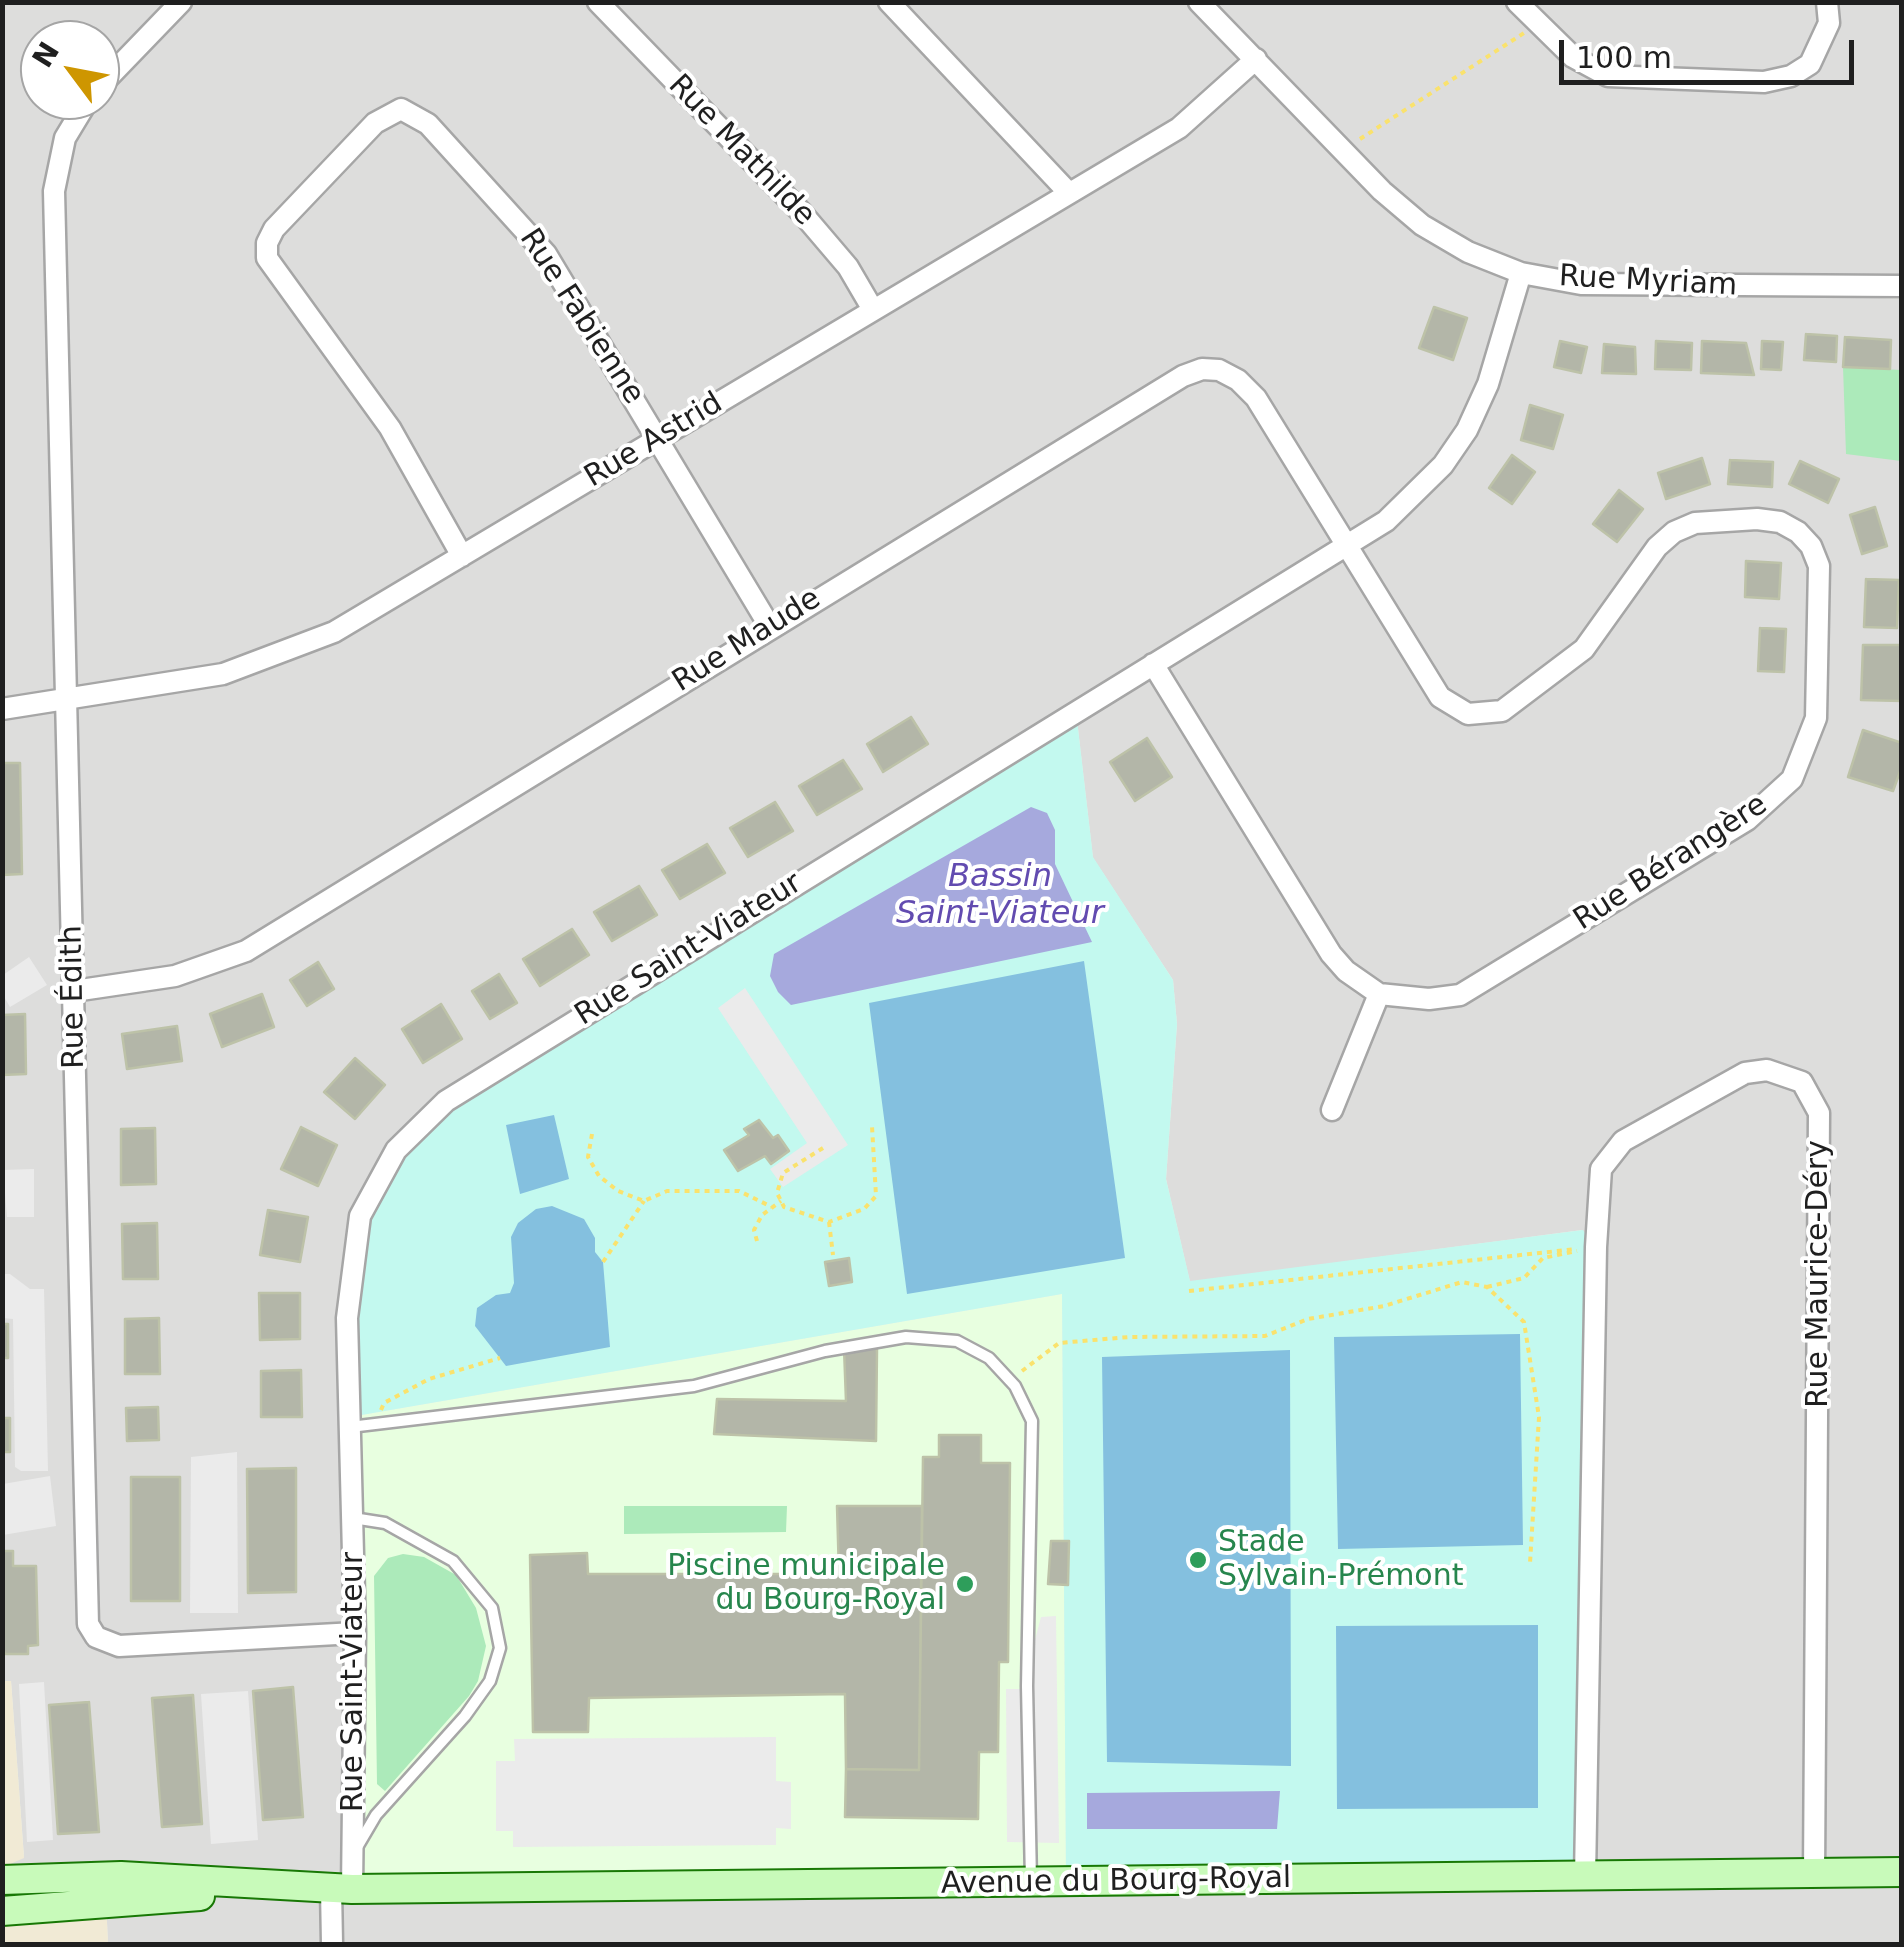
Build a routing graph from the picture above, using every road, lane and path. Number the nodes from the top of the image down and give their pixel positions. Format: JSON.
{"nodes":[{"id":1,"x":181,"y":2,"type":"edge"},
{"id":2,"x":598,"y":2,"type":"edge"},
{"id":3,"x":888,"y":2,"type":"edge"},
{"id":4,"x":1200,"y":2,"type":"edge"},
{"id":5,"x":1517,"y":2,"type":"edge"},
{"id":6,"x":1827,"y":2,"type":"edge"},
{"id":7,"x":1538,"y":24,"type":"junction"},
{"id":8,"x":1256,"y":59,"type":"junction"},
{"id":9,"x":120,"y":65,"type":"edge"},
{"id":10,"x":76,"y":120,"type":"edge"},
{"id":11,"x":1343,"y":149,"type":"junction"},
{"id":12,"x":1068,"y":192,"type":"junction"},
{"id":13,"x":1521,"y":273,"type":"junction"},
{"id":14,"x":1902,"y":286,"type":"edge"},
{"id":15,"x":872,"y":308,"type":"junction"},
{"id":16,"x":659,"y":438,"type":"junction"},
{"id":17,"x":1346,"y":545,"type":"junction"},
{"id":18,"x":462,"y":556,"type":"junction"},
{"id":19,"x":770,"y":627,"type":"junction"},
{"id":20,"x":1153,"y":664,"type":"junction"},
{"id":21,"x":67,"y":702,"type":"junction"},
{"id":22,"x":2,"y":709,"type":"edge"},
{"id":23,"x":74,"y":990,"type":"junction"},
{"id":24,"x":1379,"y":994,"type":"junction"},
{"id":25,"x":1332,"y":1110,"type":"dead end"},
{"id":26,"x":872,"y":1126,"type":"dead end"},
{"id":27,"x":592,"y":1134,"type":"dead end"},
{"id":28,"x":823,"y":1148,"type":"dead end"},
{"id":29,"x":780,"y":1200,"type":"junction"},
{"id":30,"x":644,"y":1201,"type":"junction"},
{"id":31,"x":772,"y":1207,"type":"junction"},
{"id":32,"x":828,"y":1222,"type":"junction"},
{"id":33,"x":757,"y":1241,"type":"dead end"},
{"id":34,"x":1596,"y":1246,"type":"junction"},
{"id":35,"x":834,"y":1255,"type":"dead end"},
{"id":36,"x":603,"y":1262,"type":"dead end"},
{"id":37,"x":1488,"y":1288,"type":"junction"},
{"id":38,"x":1189,"y":1291,"type":"dead end"},
{"id":39,"x":500,"y":1358,"type":"dead end"},
{"id":40,"x":1010,"y":1380,"type":"junction"},
{"id":41,"x":376,"y":1424,"type":"junction"},
{"id":42,"x":350,"y":1427,"type":"junction"},
{"id":43,"x":353,"y":1518,"type":"junction"},
{"id":44,"x":1530,"y":1563,"type":"dead end"},
{"id":45,"x":355,"y":1633,"type":"junction"},
{"id":46,"x":355,"y":1850,"type":"junction"},
{"id":47,"x":1902,"y":1872,"type":"edge"},
{"id":48,"x":1814,"y":1874,"type":"junction"},
{"id":49,"x":1585,"y":1877,"type":"junction"},
{"id":50,"x":2,"y":1880,"type":"edge"},
{"id":51,"x":1031,"y":1883,"type":"junction"},
{"id":52,"x":342,"y":1889,"type":"junction"},
{"id":53,"x":2,"y":1912,"type":"edge"},
{"id":54,"x":332,"y":1944,"type":"edge"}],
"edges":[{"from":1,"to":9,"type":"street"},
{"from":2,"to":15,"type":"street","name":"Rue Mathilde"},
{"from":3,"to":12,"type":"street"},
{"from":4,"to":8,"type":"street","name":"Rue Myriam"},
{"from":5,"to":7,"type":"street"},
{"from":6,"to":7,"type":"street"},
{"from":7,"to":11,"type":"path"},
{"from":8,"to":11,"type":"street","name":"Rue Myriam"},
{"from":8,"to":12,"type":"street","name":"Rue Astrid"},
{"from":10,"to":21,"type":"street","name":"Rue Édith"},
{"from":11,"to":13,"type":"street","name":"Rue Myriam"},
{"from":12,"to":15,"type":"street","name":"Rue Astrid"},
{"from":13,"to":14,"type":"street","name":"Rue Myriam"},
{"from":13,"to":17,"type":"street","name":"Rue Saint-Viateur"},
{"from":15,"to":16,"type":"street","name":"Rue Astrid"},
{"from":16,"to":18,"type":"street","name":"Rue Astrid"},
{"from":16,"to":18,"type":"street","name":"Rue Fabienne"},
{"from":16,"to":19,"type":"street","name":"Rue Fabienne"},
{"from":17,"to":19,"type":"street","name":"Rue Maude"},
{"from":17,"to":20,"type":"street","name":"Rue Saint-Viateur"},
{"from":17,"to":24,"type":"street","name":"Rue Bérangère"},
{"from":18,"to":21,"type":"street","name":"Rue Astrid"},
{"from":19,"to":23,"type":"street","name":"Rue Maude"},
{"from":20,"to":24,"type":"street"},
{"from":20,"to":42,"type":"street","name":"Rue Saint-Viateur"},
{"from":21,"to":22,"type":"street","name":"Rue Astrid"},
{"from":21,"to":23,"type":"street","name":"Rue Édith"},
{"from":23,"to":45,"type":"street","name":"Rue Édith"},
{"from":24,"to":25,"type":"street"},
{"from":26,"to":32,"type":"path"},
{"from":27,"to":30,"type":"path"},
{"from":28,"to":29,"type":"path"},
{"from":29,"to":31,"type":"path"},
{"from":29,"to":32,"type":"path"},
{"from":30,"to":31,"type":"path"},
{"from":30,"to":36,"type":"path"},
{"from":31,"to":33,"type":"path"},
{"from":32,"to":35,"type":"path"},
{"from":34,"to":37,"type":"path"},
{"from":34,"to":38,"type":"path"},
{"from":34,"to":48,"type":"street","name":"Rue Maurice-Déry"},
{"from":34,"to":49,"type":"street","name":"Rue Maurice-Déry"},
{"from":37,"to":40,"type":"path"},
{"from":37,"to":44,"type":"path"},
{"from":39,"to":41,"type":"path"},
{"from":40,"to":41,"type":"lane"},
{"from":40,"to":51,"type":"lane"},
{"from":41,"to":42,"type":"lane"},
{"from":42,"to":43,"type":"street","name":"Rue Saint-Viateur"},
{"from":43,"to":45,"type":"street","name":"Rue Saint-Viateur"},
{"from":43,"to":46,"type":"lane"},
{"from":45,"to":46,"type":"street","name":"Rue Saint-Viateur"},
{"from":46,"to":52,"type":"street","name":"Rue Saint-Viateur"},
{"from":47,"to":48,"type":"main road","name":"Avenue du Bourg-Royal"},
{"from":48,"to":49,"type":"main road","name":"Avenue du Bourg-Royal"},
{"from":49,"to":51,"type":"main road","name":"Avenue du Bourg-Royal"},
{"from":50,"to":52,"type":"main road","name":"Avenue du Bourg-Royal"},
{"from":51,"to":52,"type":"main road","name":"Avenue du Bourg-Royal"},
{"from":52,"to":53,"type":"main road","name":"Avenue du Bourg-Royal"},
{"from":52,"to":54,"type":"street","name":"Rue Saint-Viateur"}]}
